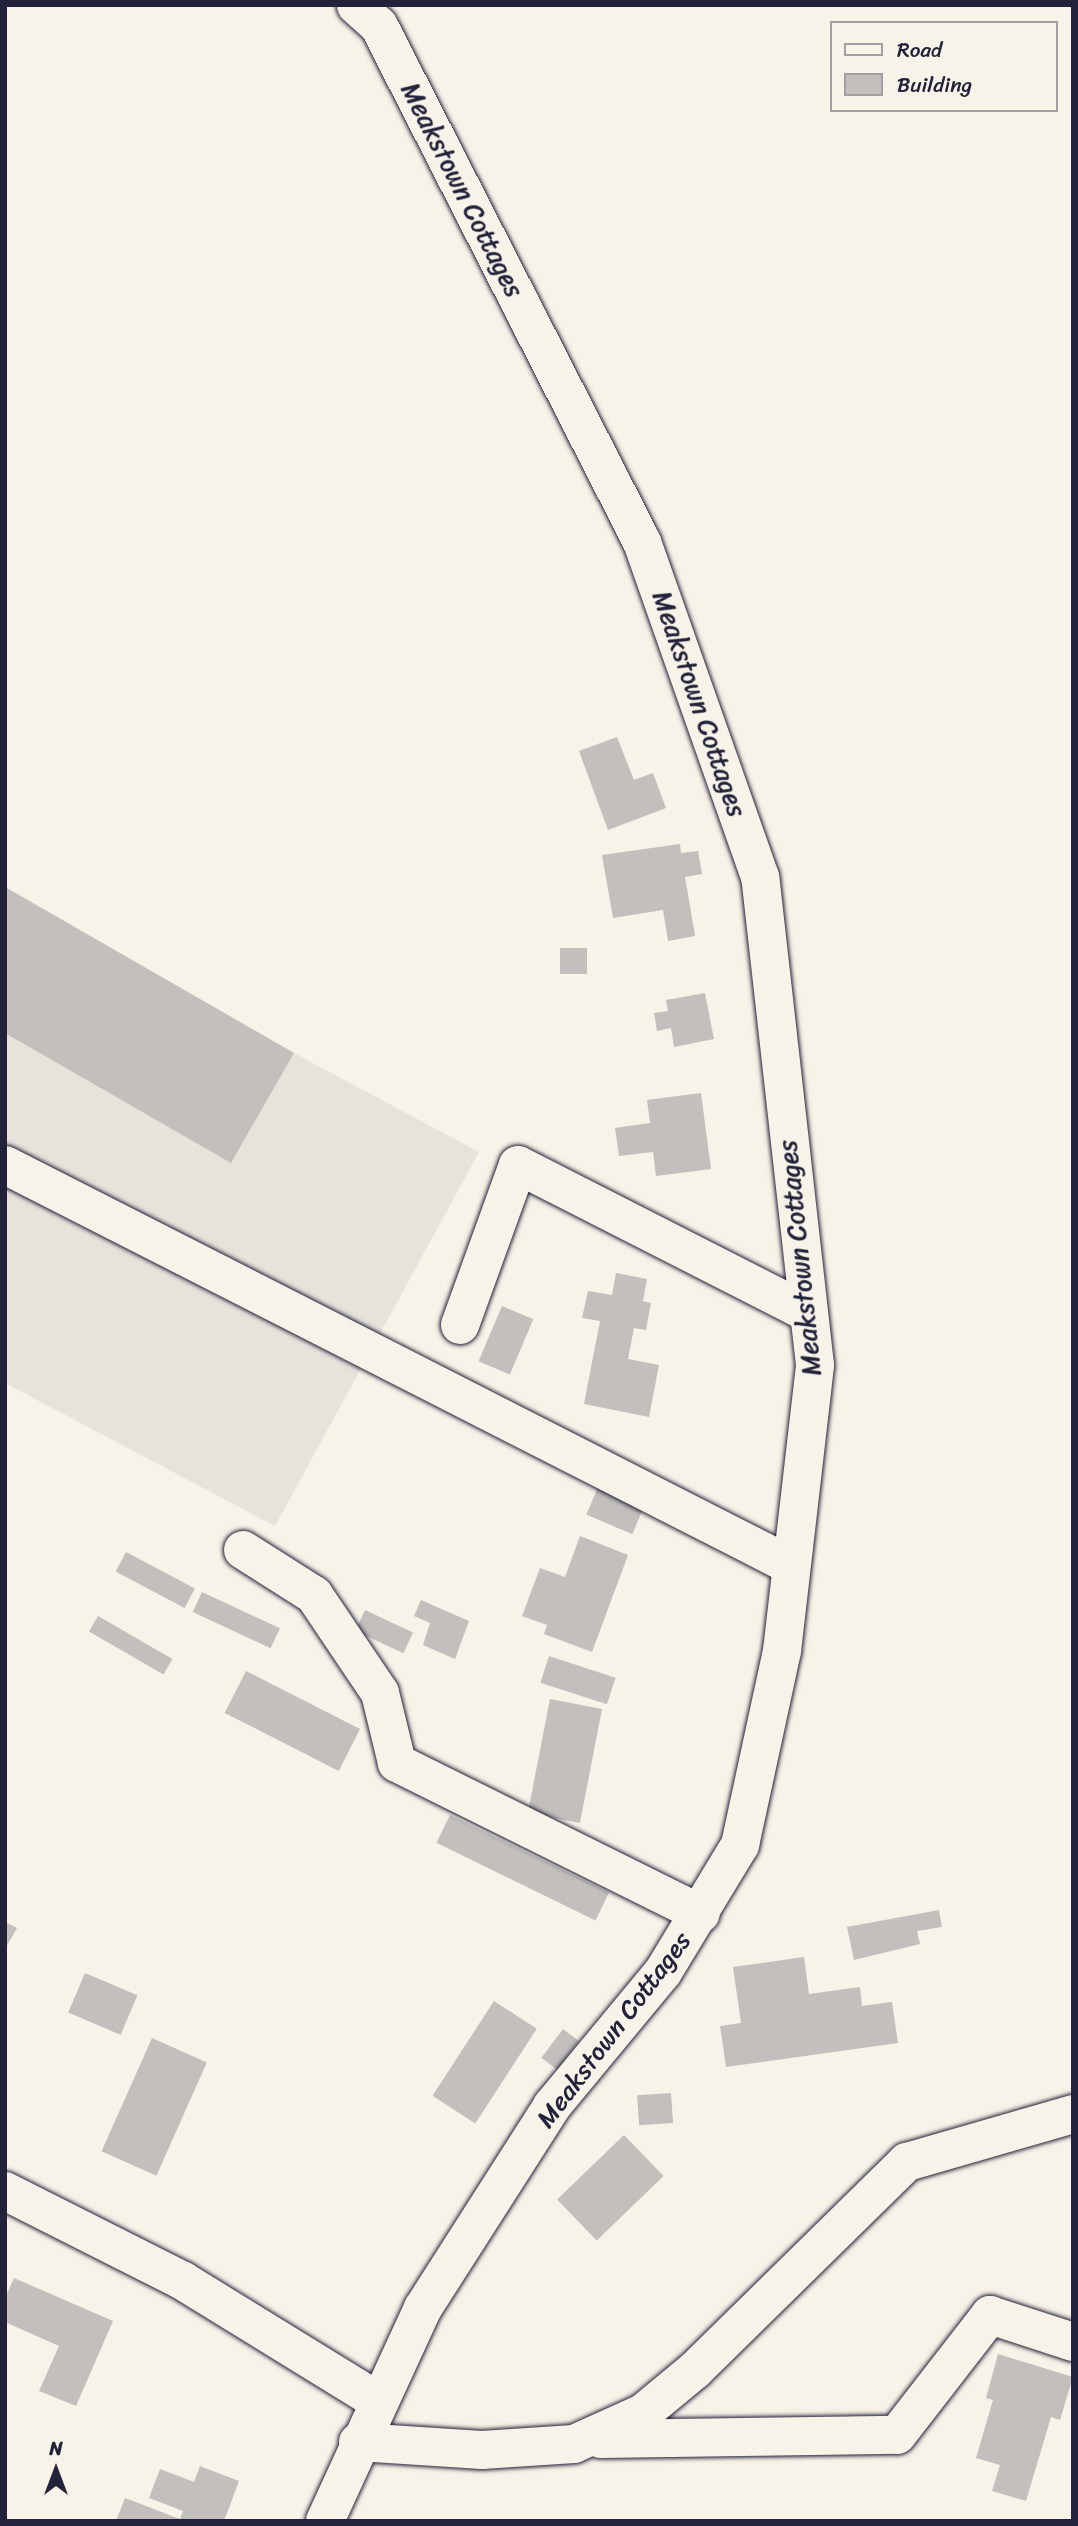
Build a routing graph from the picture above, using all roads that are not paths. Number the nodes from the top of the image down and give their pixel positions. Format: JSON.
{"nodes":[{"id":1,"x":356,"y":5,"type":"edge"},
{"id":2,"x":5,"y":1165,"type":"edge"},
{"id":3,"x":808,"y":1313,"type":"junction"},
{"id":4,"x":460,"y":1325,"type":"dead end"},
{"id":5,"x":243,"y":1550,"type":"dead end"},
{"id":6,"x":790,"y":1565,"type":"junction"},
{"id":7,"x":701,"y":1914,"type":"junction"},
{"id":8,"x":1073,"y":2114,"type":"edge"},
{"id":9,"x":5,"y":2192,"type":"edge"},
{"id":10,"x":1073,"y":2342,"type":"edge"},
{"id":11,"x":378,"y":2400,"type":"junction"},
{"id":12,"x":585,"y":2439,"type":"junction"},
{"id":13,"x":358,"y":2442,"type":"junction"},
{"id":14,"x":325,"y":2521,"type":"edge"}],
"edges":[{"from":1,"to":3,"type":"street","name":"Meakstown Cottages"},
{"from":2,"to":6,"type":"street"},
{"from":3,"to":4,"type":"street"},
{"from":3,"to":6,"type":"street","name":"Meakstown Cottages"},
{"from":5,"to":7,"type":"street"},
{"from":6,"to":7,"type":"street","name":"Meakstown Cottages"},
{"from":7,"to":11,"type":"street","name":"Meakstown Cottages"},
{"from":8,"to":12,"type":"street"},
{"from":9,"to":11,"type":"street"},
{"from":10,"to":12,"type":"street"},
{"from":11,"to":13,"type":"street","name":"Meakstown Cottages"},
{"from":12,"to":13,"type":"street"},
{"from":13,"to":14,"type":"street","name":"Meakstown Cottages"}]}
